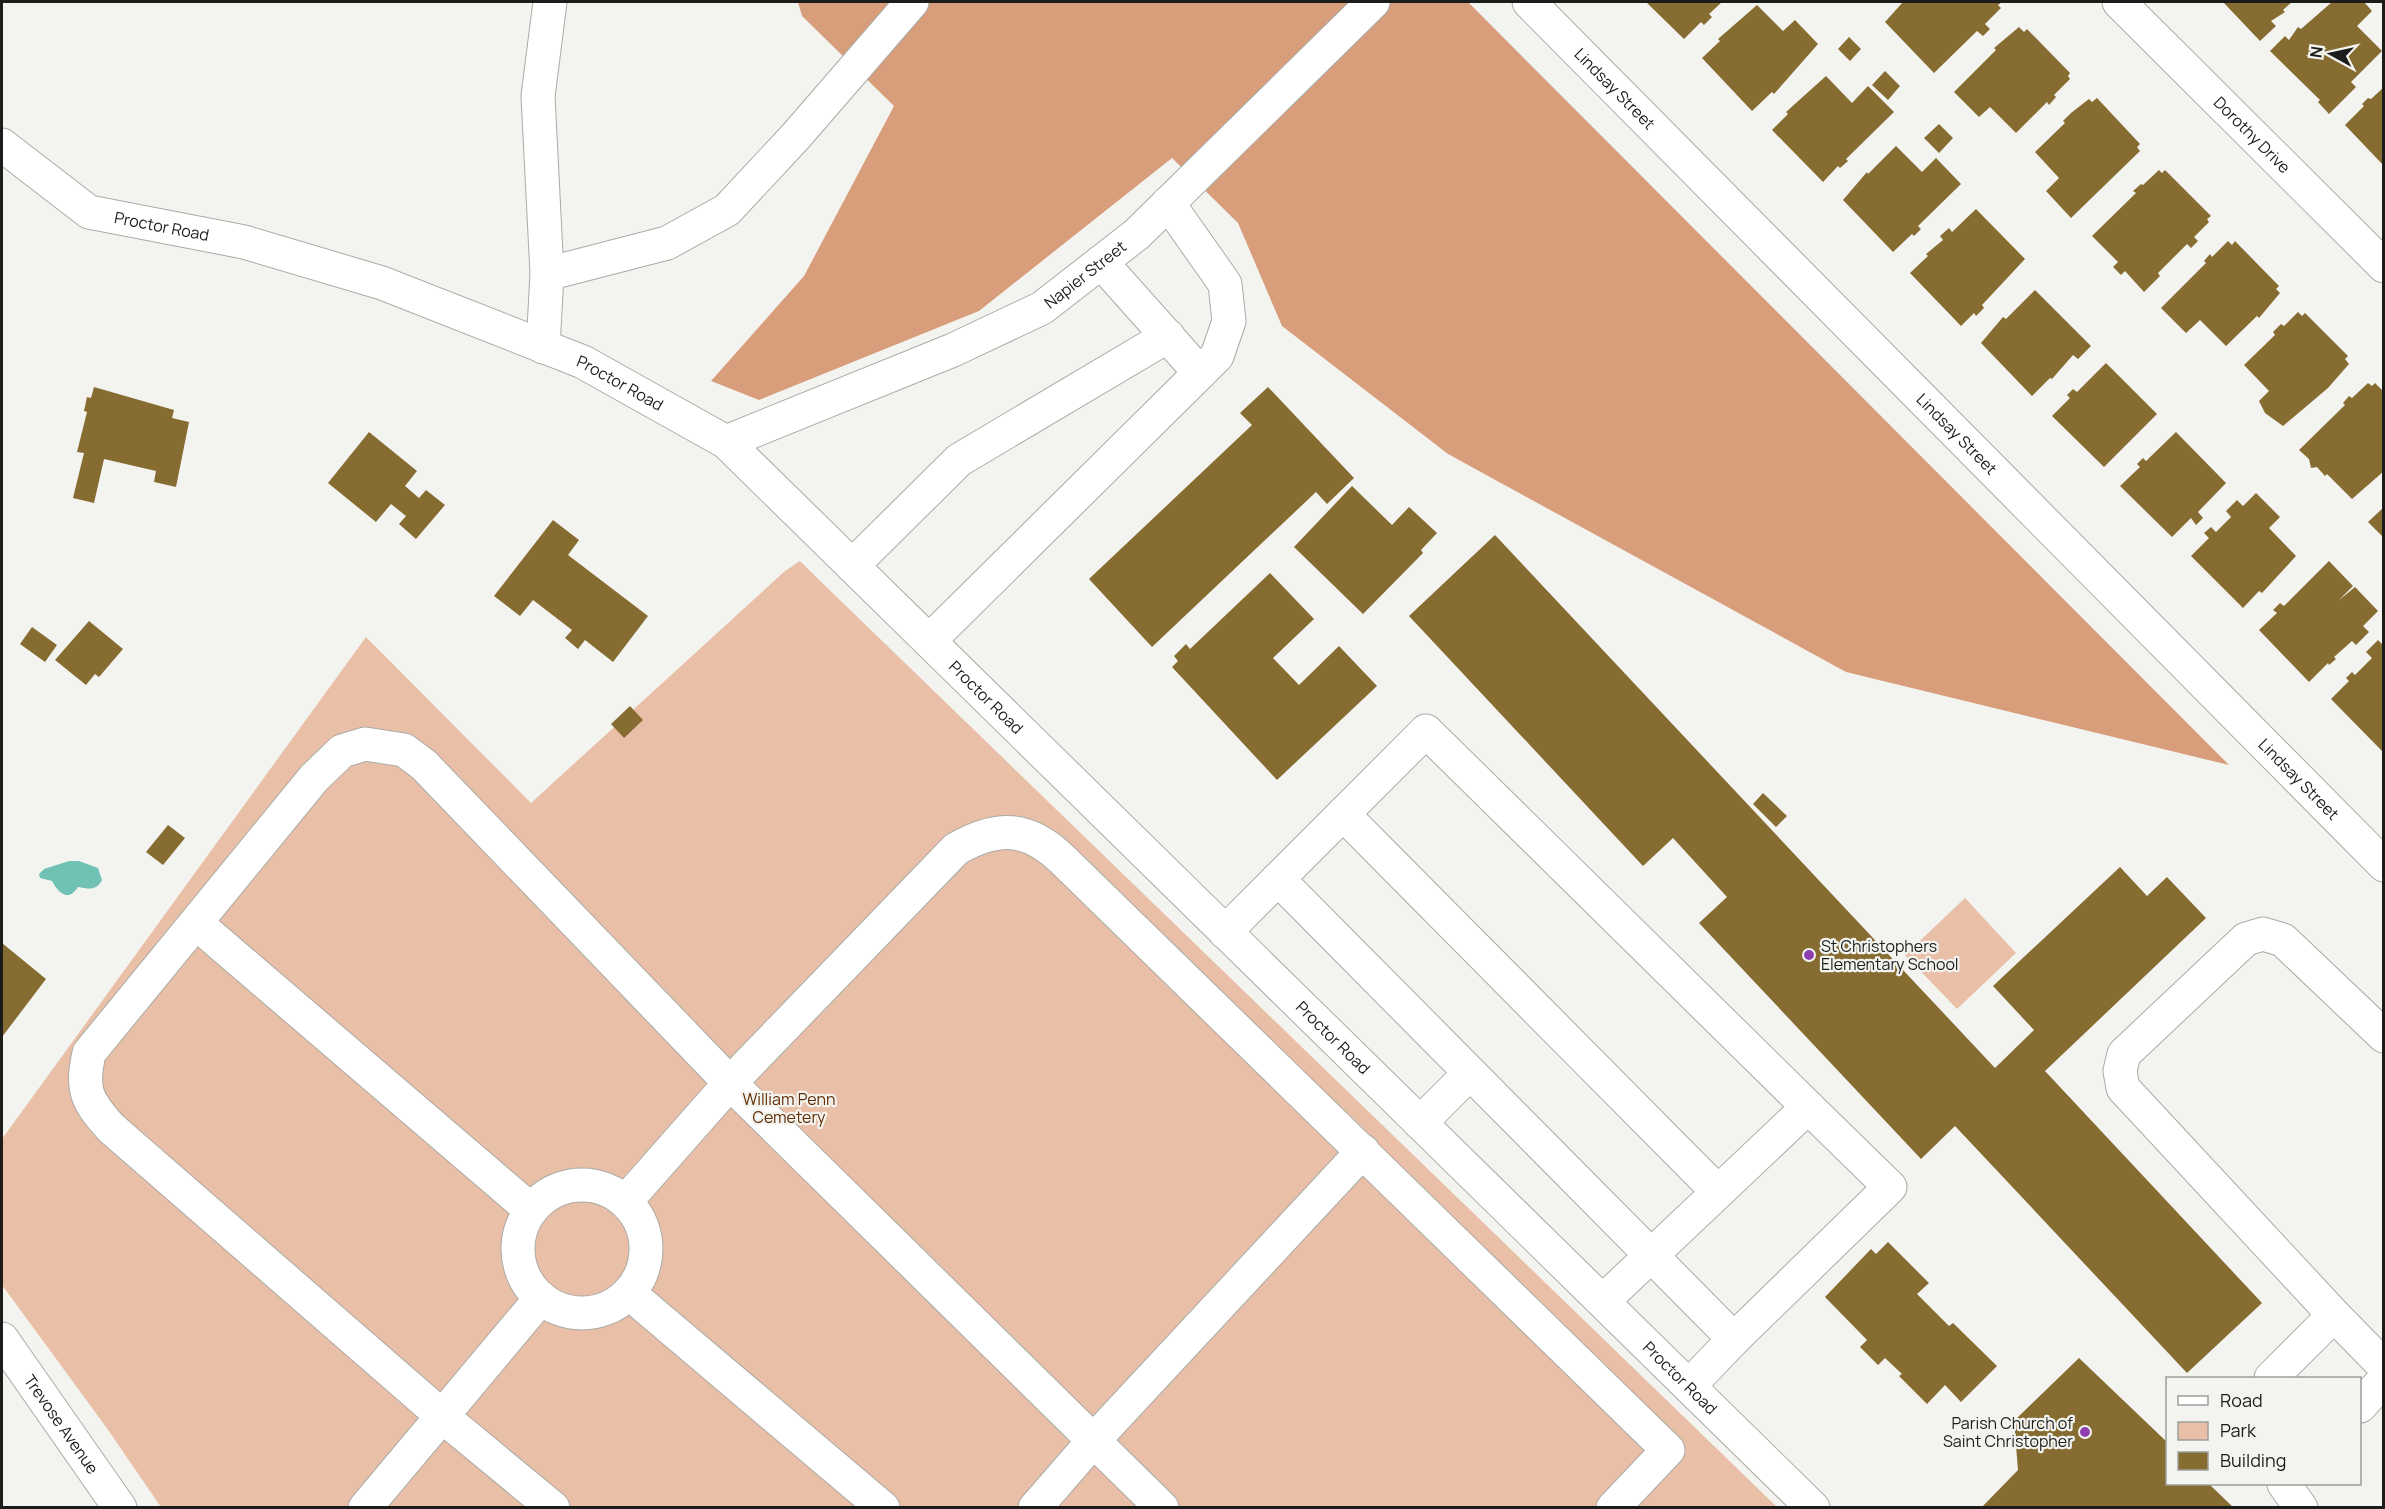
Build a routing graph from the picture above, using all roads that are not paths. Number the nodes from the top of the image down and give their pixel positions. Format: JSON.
{"nodes":[{"id":1,"x":550,"y":2,"type":"edge"},
{"id":2,"x":912,"y":2,"type":"edge"},
{"id":3,"x":1373,"y":2,"type":"edge"},
{"id":4,"x":1529,"y":2,"type":"edge"},
{"id":5,"x":2119,"y":2,"type":"edge"},
{"id":6,"x":2,"y":145,"type":"edge"},
{"id":7,"x":1168,"y":203,"type":"junction"},
{"id":8,"x":1101,"y":262,"type":"junction"},
{"id":9,"x":2384,"y":266,"type":"edge"},
{"id":10,"x":547,"y":274,"type":"junction"},
{"id":11,"x":1168,"y":336,"type":"junction"},
{"id":12,"x":543,"y":347,"type":"junction"},
{"id":13,"x":1200,"y":373,"type":"junction"},
{"id":14,"x":726,"y":442,"type":"junction"},
{"id":15,"x":852,"y":567,"type":"junction"},
{"id":16,"x":929,"y":641,"type":"junction"},
{"id":17,"x":1343,"y":814,"type":"junction"},
{"id":18,"x":2384,"y":865,"type":"edge"},
{"id":19,"x":1278,"y":879,"type":"junction"},
{"id":20,"x":196,"y":923,"type":"junction"},
{"id":21,"x":1226,"y":932,"type":"junction"},
{"id":22,"x":2382,"y":1033,"type":"edge"},
{"id":23,"x":1470,"y":1074,"type":"junction"},
{"id":24,"x":730,"y":1083,"type":"junction"},
{"id":25,"x":1808,"y":1107,"type":"junction"},
{"id":26,"x":1420,"y":1123,"type":"junction"},
{"id":27,"x":1364,"y":1151,"type":"junction"},
{"id":28,"x":1718,"y":1192,"type":"junction"},
{"id":29,"x":626,"y":1201,"type":"junction"},
{"id":30,"x":531,"y":1210,"type":"junction"},
{"id":31,"x":1650,"y":1257,"type":"junction"},
{"id":32,"x":629,"y":1293,"type":"junction"},
{"id":33,"x":541,"y":1298,"type":"junction"},
{"id":34,"x":1603,"y":1301,"type":"junction"},
{"id":35,"x":2334,"y":1315,"type":"junction"},
{"id":36,"x":2,"y":1339,"type":"edge"},
{"id":37,"x":1734,"y":1339,"type":"junction"},
{"id":38,"x":2384,"y":1366,"type":"edge"},
{"id":39,"x":2272,"y":1377,"type":"edge"},
{"id":40,"x":2384,"y":1380,"type":"edge"},
{"id":41,"x":1689,"y":1386,"type":"junction"},
{"id":42,"x":2361,"y":1405,"type":"edge"},
{"id":43,"x":442,"y":1416,"type":"junction"},
{"id":44,"x":1094,"y":1440,"type":"junction"},
{"id":45,"x":120,"y":1508,"type":"edge"},
{"id":46,"x":365,"y":1508,"type":"edge"},
{"id":47,"x":554,"y":1508,"type":"edge"},
{"id":48,"x":883,"y":1508,"type":"edge"},
{"id":49,"x":1035,"y":1508,"type":"edge"},
{"id":50,"x":1162,"y":1508,"type":"edge"},
{"id":51,"x":1612,"y":1508,"type":"edge"},
{"id":52,"x":1814,"y":1508,"type":"edge"}],
"edges":[{"from":1,"to":10,"type":"street"},
{"from":2,"to":10,"type":"street"},
{"from":3,"to":7,"type":"street","name":"Napier Street"},
{"from":4,"to":18,"type":"street","name":"Lindsay Street"},
{"from":5,"to":9,"type":"street","name":"Dorothy Drive"},
{"from":6,"to":12,"type":"street","name":"Proctor Road"},
{"from":7,"to":8,"type":"street","name":"Napier Street"},
{"from":7,"to":13,"type":"street"},
{"from":8,"to":11,"type":"street"},
{"from":8,"to":14,"type":"street","name":"Napier Street"},
{"from":10,"to":12,"type":"street"},
{"from":11,"to":13,"type":"street"},
{"from":11,"to":15,"type":"street"},
{"from":12,"to":14,"type":"street","name":"Proctor Road"},
{"from":13,"to":16,"type":"street"},
{"from":14,"to":15,"type":"street","name":"Proctor Road"},
{"from":15,"to":16,"type":"street","name":"Proctor Road"},
{"from":16,"to":21,"type":"street","name":"Proctor Road"},
{"from":17,"to":19,"type":"street"},
{"from":17,"to":25,"type":"street"},
{"from":17,"to":28,"type":"street"},
{"from":19,"to":21,"type":"street"},
{"from":19,"to":23,"type":"street"},
{"from":20,"to":24,"type":"street"},
{"from":20,"to":30,"type":"street"},
{"from":20,"to":43,"type":"street"},
{"from":21,"to":26,"type":"street","name":"Proctor Road"},
{"from":22,"to":35,"type":"street"},
{"from":23,"to":26,"type":"street"},
{"from":23,"to":31,"type":"street"},
{"from":24,"to":27,"type":"street"},
{"from":24,"to":29,"type":"street"},
{"from":24,"to":44,"type":"street"},
{"from":25,"to":28,"type":"street"},
{"from":25,"to":37,"type":"street"},
{"from":26,"to":34,"type":"street","name":"Proctor Road"},
{"from":27,"to":44,"type":"street"},
{"from":27,"to":51,"type":"street"},
{"from":28,"to":31,"type":"street"},
{"from":29,"to":30,"type":"street"},
{"from":29,"to":32,"type":"street"},
{"from":30,"to":33,"type":"street"},
{"from":31,"to":34,"type":"street"},
{"from":31,"to":37,"type":"street"},
{"from":32,"to":33,"type":"street"},
{"from":32,"to":48,"type":"street"},
{"from":33,"to":43,"type":"street"},
{"from":34,"to":41,"type":"street","name":"Proctor Road"},
{"from":35,"to":38,"type":"street"},
{"from":35,"to":39,"type":"street"},
{"from":36,"to":45,"type":"street","name":"Trevose Avenue"},
{"from":37,"to":41,"type":"street"},
{"from":40,"to":42,"type":"street"},
{"from":41,"to":52,"type":"street","name":"Proctor Road"},
{"from":43,"to":46,"type":"street"},
{"from":43,"to":47,"type":"street"},
{"from":44,"to":49,"type":"street"},
{"from":44,"to":50,"type":"street"}]}
